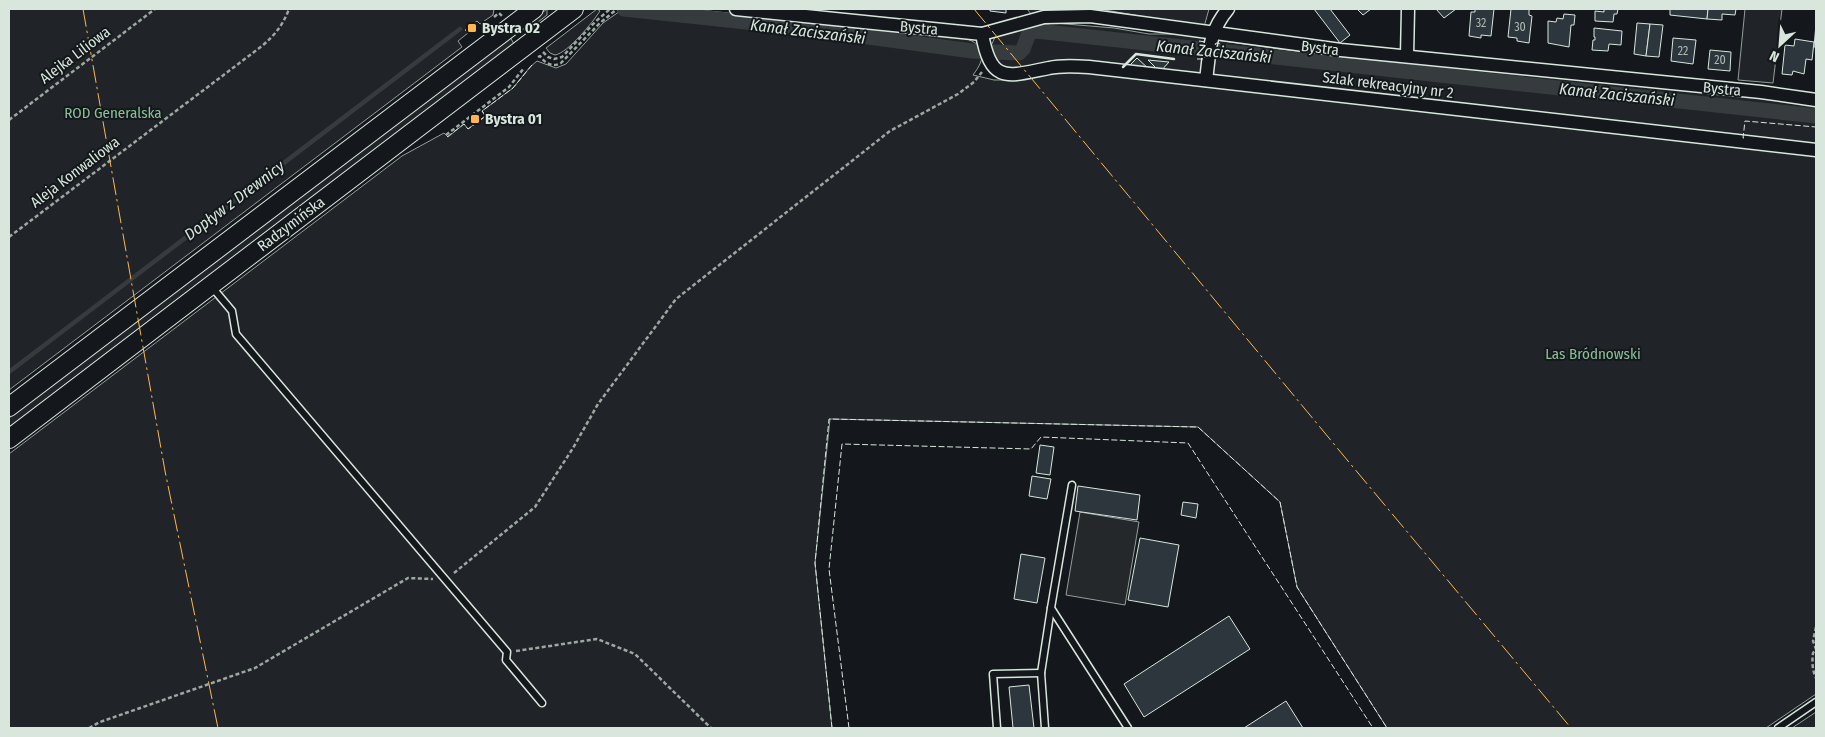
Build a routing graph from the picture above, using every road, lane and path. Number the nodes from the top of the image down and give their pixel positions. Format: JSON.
{"nodes":[{"id":1,"x":155,"y":9,"type":"edge"},
{"id":2,"x":289,"y":9,"type":"edge"},
{"id":3,"x":534,"y":9,"type":"edge"},
{"id":4,"x":610,"y":9,"type":"edge"},
{"id":5,"x":617,"y":9,"type":"edge"},
{"id":6,"x":736,"y":9,"type":"edge"},
{"id":7,"x":1228,"y":9,"type":"edge"},
{"id":8,"x":1408,"y":9,"type":"edge"},
{"id":9,"x":568,"y":10,"type":"edge"},
{"id":10,"x":499,"y":13,"type":"dead end"},
{"id":11,"x":522,"y":14,"type":"edge"},
{"id":12,"x":494,"y":17,"type":"dead end"},
{"id":13,"x":982,"y":34,"type":"junction"},
{"id":14,"x":1211,"y":38,"type":"junction"},
{"id":15,"x":542,"y":51,"type":"dead end"},
{"id":16,"x":987,"y":56,"type":"junction"},
{"id":17,"x":1407,"y":56,"type":"junction"},
{"id":18,"x":535,"y":59,"type":"dead end"},
{"id":19,"x":526,"y":66,"type":"dead end"},
{"id":20,"x":1206,"y":80,"type":"junction"},
{"id":21,"x":1816,"y":100,"type":"edge"},
{"id":22,"x":9,"y":120,"type":"edge"},
{"id":23,"x":446,"y":135,"type":"dead end"},
{"id":24,"x":1816,"y":150,"type":"edge"},
{"id":25,"x":9,"y":237,"type":"edge"},
{"id":26,"x":210,"y":285,"type":"junction"},
{"id":27,"x":9,"y":407,"type":"edge"},
{"id":28,"x":9,"y":439,"type":"edge"},
{"id":29,"x":1072,"y":486,"type":"dead end"},
{"id":30,"x":446,"y":580,"type":"junction"},
{"id":31,"x":1051,"y":608,"type":"junction"},
{"id":32,"x":1816,"y":627,"type":"edge"},
{"id":33,"x":507,"y":652,"type":"junction"},
{"id":34,"x":1041,"y":673,"type":"junction"},
{"id":35,"x":1816,"y":678,"type":"edge"},
{"id":36,"x":1816,"y":702,"type":"edge"},
{"id":37,"x":542,"y":703,"type":"dead end"},
{"id":38,"x":89,"y":728,"type":"edge"},
{"id":39,"x":711,"y":728,"type":"edge"},
{"id":40,"x":998,"y":728,"type":"edge"},
{"id":41,"x":1045,"y":728,"type":"edge"},
{"id":42,"x":1128,"y":728,"type":"edge"},
{"id":43,"x":1778,"y":728,"type":"edge"}],
"edges":[{"from":1,"to":22,"type":"path","name":"Alejka Liliowa"},
{"from":2,"to":25,"type":"path","name":"Aleja Konwaliowa"},
{"from":3,"to":11,"type":"main road","name":"Radzymińska"},
{"from":4,"to":15,"type":"path"},
{"from":5,"to":18,"type":"path"},
{"from":6,"to":13,"type":"street","name":"Bystra"},
{"from":7,"to":14,"type":"street"},
{"from":8,"to":17,"type":"street"},
{"from":9,"to":26,"type":"main road","name":"Radzymińska"},
{"from":10,"to":12,"type":"path"},
{"from":11,"to":27,"type":"main road","name":"Radzymińska"},
{"from":13,"to":14,"type":"street","name":"Bystra"},
{"from":13,"to":16,"type":"street"},
{"from":14,"to":17,"type":"street","name":"Bystra"},
{"from":14,"to":20,"type":"street"},
{"from":16,"to":20,"type":"street","name":"Szlak rekreacyjny nr 2"},
{"from":16,"to":30,"type":"path"},
{"from":17,"to":21,"type":"street","name":"Bystra"},
{"from":19,"to":23,"type":"path"},
{"from":20,"to":24,"type":"street","name":"Szlak rekreacyjny nr 2"},
{"from":26,"to":28,"type":"main road","name":"Radzymińska"},
{"from":26,"to":30,"type":"lane"},
{"from":29,"to":31,"type":"lane"},
{"from":30,"to":33,"type":"lane"},
{"from":30,"to":38,"type":"path"},
{"from":31,"to":34,"type":"lane"},
{"from":31,"to":42,"type":"lane"},
{"from":32,"to":35,"type":"path"},
{"from":33,"to":37,"type":"lane"},
{"from":33,"to":39,"type":"path"},
{"from":34,"to":40,"type":"lane"},
{"from":34,"to":41,"type":"lane"},
{"from":36,"to":43,"type":"lane"}]}
